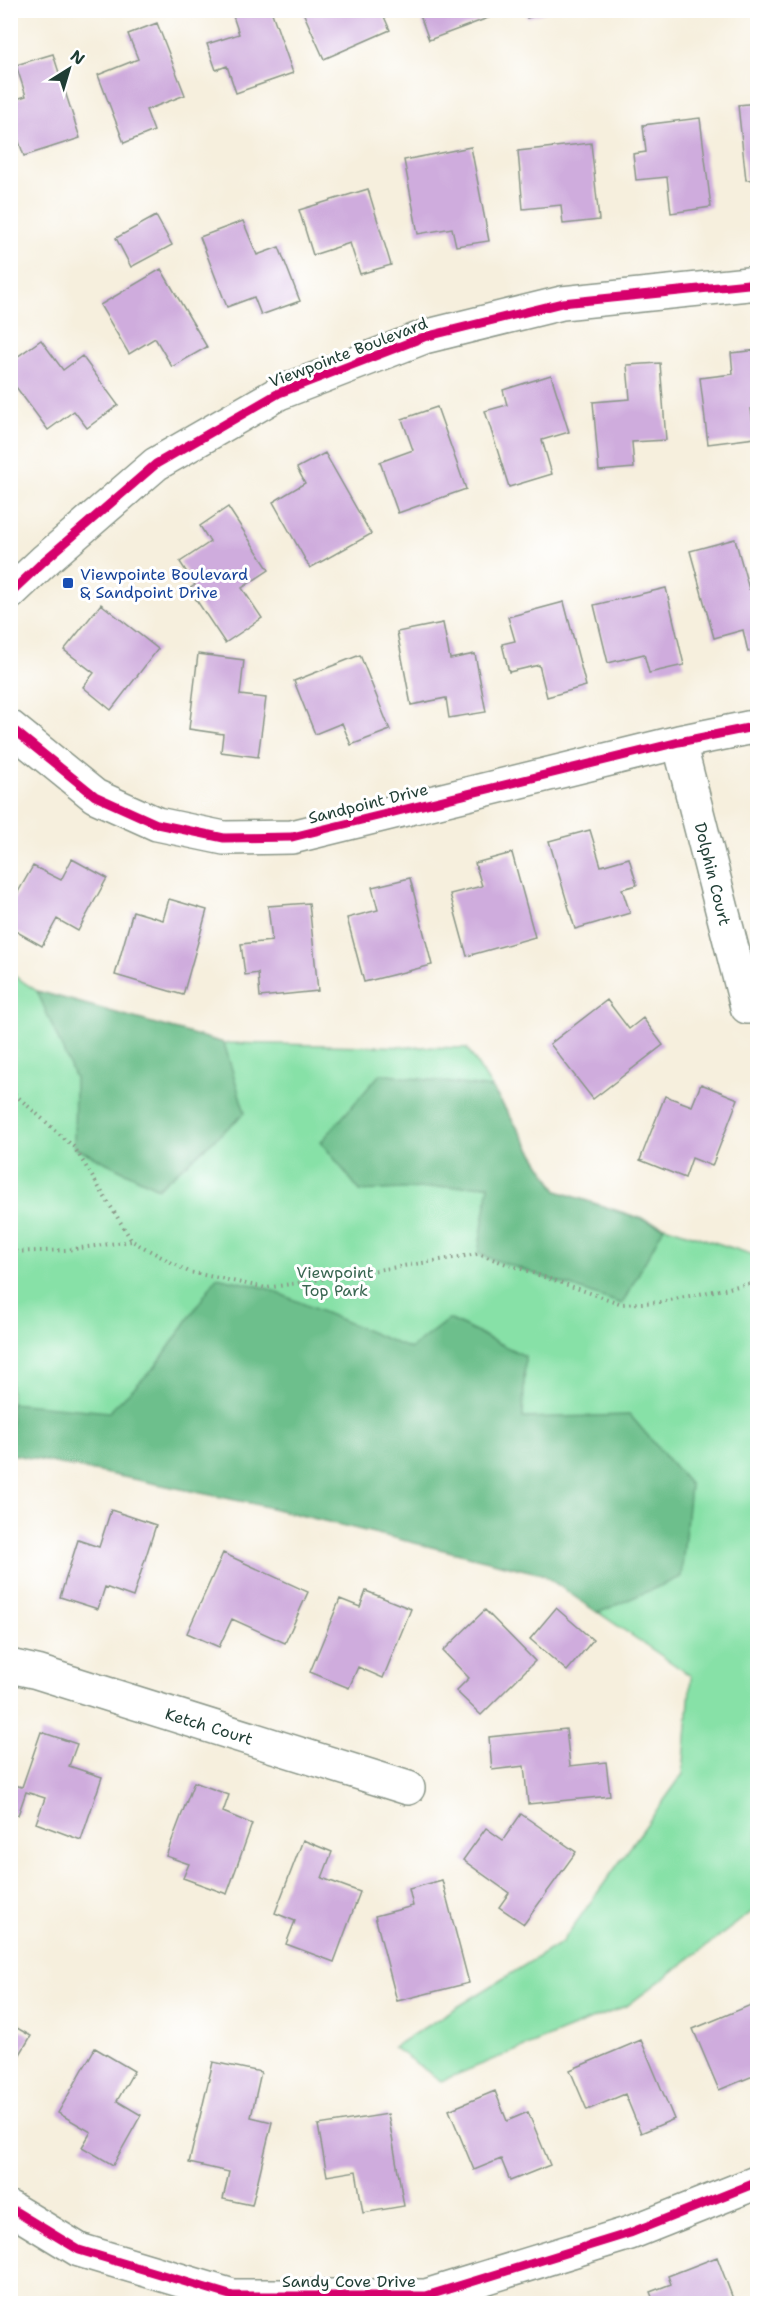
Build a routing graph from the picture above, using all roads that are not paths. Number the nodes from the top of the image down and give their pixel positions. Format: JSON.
{"nodes":[{"id":1,"x":758,"y":283,"type":"edge"},
{"id":2,"x":10,"y":593,"type":"edge"},
{"id":3,"x":758,"y":726,"type":"edge"},
{"id":4,"x":10,"y":727,"type":"edge"},
{"id":5,"x":679,"y":742,"type":"junction"},
{"id":6,"x":747,"y":1007,"type":"dead end"},
{"id":7,"x":10,"y":1666,"type":"edge"},
{"id":8,"x":408,"y":1788,"type":"dead end"},
{"id":9,"x":758,"y":2182,"type":"edge"},
{"id":10,"x":10,"y":2208,"type":"edge"}],
"edges":[{"from":1,"to":2,"type":"street","name":"Viewpointe Boulevard"},
{"from":3,"to":5,"type":"street","name":"Sandpoint Drive"},
{"from":4,"to":5,"type":"street","name":"Sandpoint Drive"},
{"from":5,"to":6,"type":"street","name":"Dolphin Court"},
{"from":7,"to":8,"type":"street","name":"Ketch Court"},
{"from":9,"to":10,"type":"street","name":"Sandy Cove Drive"}]}
